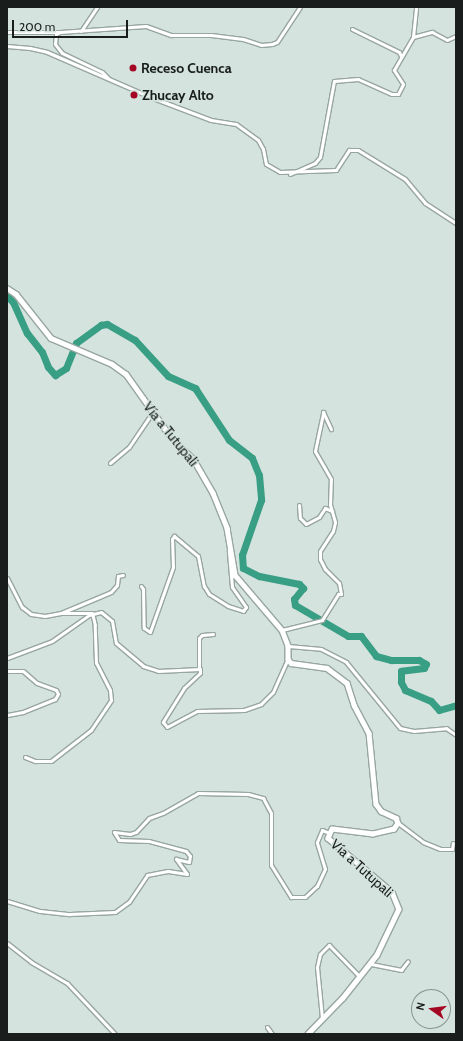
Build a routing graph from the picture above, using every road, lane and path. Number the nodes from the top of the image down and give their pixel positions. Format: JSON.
{"nodes":[{"id":1,"x":96,"y":7,"type":"edge"},
{"id":2,"x":300,"y":7,"type":"edge"},
{"id":3,"x":416,"y":7,"type":"edge"},
{"id":4,"x":352,"y":29,"type":"dead end"},
{"id":5,"x":81,"y":31,"type":"junction"},
{"id":6,"x":7,"y":32,"type":"edge"},
{"id":7,"x":60,"y":32,"type":"junction"},
{"id":8,"x":456,"y":36,"type":"edge"},
{"id":9,"x":413,"y":37,"type":"junction"},
{"id":10,"x":7,"y":46,"type":"edge"},
{"id":11,"x":402,"y":56,"type":"junction"},
{"id":12,"x":110,"y":80,"type":"junction"},
{"id":13,"x":290,"y":174,"type":"junction"},
{"id":14,"x":456,"y":223,"type":"edge"},
{"id":15,"x":7,"y":288,"type":"edge"},
{"id":16,"x":152,"y":413,"type":"junction"},
{"id":17,"x":331,"y":429,"type":"dead end"},
{"id":18,"x":110,"y":463,"type":"dead end"},
{"id":19,"x":300,"y":505,"type":"dead end"},
{"id":20,"x":333,"y":512,"type":"junction"},
{"id":21,"x":230,"y":545,"type":"junction"},
{"id":22,"x":123,"y":575,"type":"dead end"},
{"id":23,"x":7,"y":578,"type":"edge"},
{"id":24,"x":141,"y":586,"type":"dead end"},
{"id":25,"x":61,"y":613,"type":"junction"},
{"id":26,"x":92,"y":613,"type":"junction"},
{"id":27,"x":282,"y":630,"type":"junction"},
{"id":28,"x":213,"y":634,"type":"dead end"},
{"id":29,"x":288,"y":646,"type":"junction"},
{"id":30,"x":7,"y":658,"type":"edge"},
{"id":31,"x":288,"y":659,"type":"junction"},
{"id":32,"x":199,"y":669,"type":"junction"},
{"id":33,"x":7,"y":671,"type":"edge"},
{"id":34,"x":7,"y":714,"type":"edge"},
{"id":35,"x":455,"y":734,"type":"edge"},
{"id":36,"x":25,"y":757,"type":"dead end"},
{"id":37,"x":398,"y":823,"type":"junction"},
{"id":38,"x":329,"y":834,"type":"junction"},
{"id":39,"x":453,"y":843,"type":"dead end"},
{"id":40,"x":7,"y":901,"type":"edge"},
{"id":41,"x":7,"y":943,"type":"edge"},
{"id":42,"x":408,"y":961,"type":"dead end"},
{"id":43,"x":371,"y":964,"type":"junction"},
{"id":44,"x":359,"y":976,"type":"junction"},
{"id":45,"x":322,"y":1018,"type":"junction"},
{"id":46,"x":267,"y":1027,"type":"dead end"},
{"id":47,"x":115,"y":1034,"type":"edge"},
{"id":48,"x":272,"y":1034,"type":"edge"},
{"id":49,"x":308,"y":1034,"type":"edge"}],
"edges":[{"from":1,"to":5,"type":"street"},
{"from":2,"to":5,"type":"street"},
{"from":3,"to":9,"type":"street"},
{"from":4,"to":11,"type":"street"},
{"from":5,"to":7,"type":"street"},
{"from":6,"to":7,"type":"street"},
{"from":7,"to":12,"type":"street"},
{"from":8,"to":9,"type":"street"},
{"from":9,"to":11,"type":"street"},
{"from":10,"to":12,"type":"street"},
{"from":11,"to":13,"type":"street"},
{"from":12,"to":13,"type":"street"},
{"from":13,"to":14,"type":"street"},
{"from":15,"to":16,"type":"street","name":"Vía a Tutupali"},
{"from":16,"to":18,"type":"street"},
{"from":16,"to":21,"type":"street","name":"Vía a Tutupali"},
{"from":17,"to":20,"type":"street"},
{"from":19,"to":20,"type":"street"},
{"from":20,"to":27,"type":"street"},
{"from":21,"to":24,"type":"street"},
{"from":21,"to":27,"type":"street","name":"Vía a Tutupali"},
{"from":22,"to":25,"type":"street"},
{"from":23,"to":25,"type":"street"},
{"from":25,"to":26,"type":"street"},
{"from":26,"to":30,"type":"street"},
{"from":26,"to":32,"type":"street"},
{"from":26,"to":36,"type":"street"},
{"from":27,"to":29,"type":"street","name":"Vía a Tutupali"},
{"from":28,"to":32,"type":"street"},
{"from":29,"to":31,"type":"street","name":"Vía a Tutupali"},
{"from":29,"to":35,"type":"street"},
{"from":31,"to":32,"type":"street"},
{"from":31,"to":37,"type":"street"},
{"from":33,"to":34,"type":"street"},
{"from":37,"to":38,"type":"street","name":"Vía a Tutupali"},
{"from":37,"to":39,"type":"street"},
{"from":38,"to":40,"type":"street"},
{"from":38,"to":43,"type":"street","name":"Vía a Tutupali"},
{"from":41,"to":47,"type":"street"},
{"from":42,"to":43,"type":"street"},
{"from":43,"to":44,"type":"street","name":"Vía a Tutupali"},
{"from":44,"to":45,"type":"street","name":"Vía a Tutupali"},
{"from":44,"to":45,"type":"street"},
{"from":45,"to":49,"type":"street","name":"Vía a Tutupali"},
{"from":46,"to":48,"type":"street"}]}
